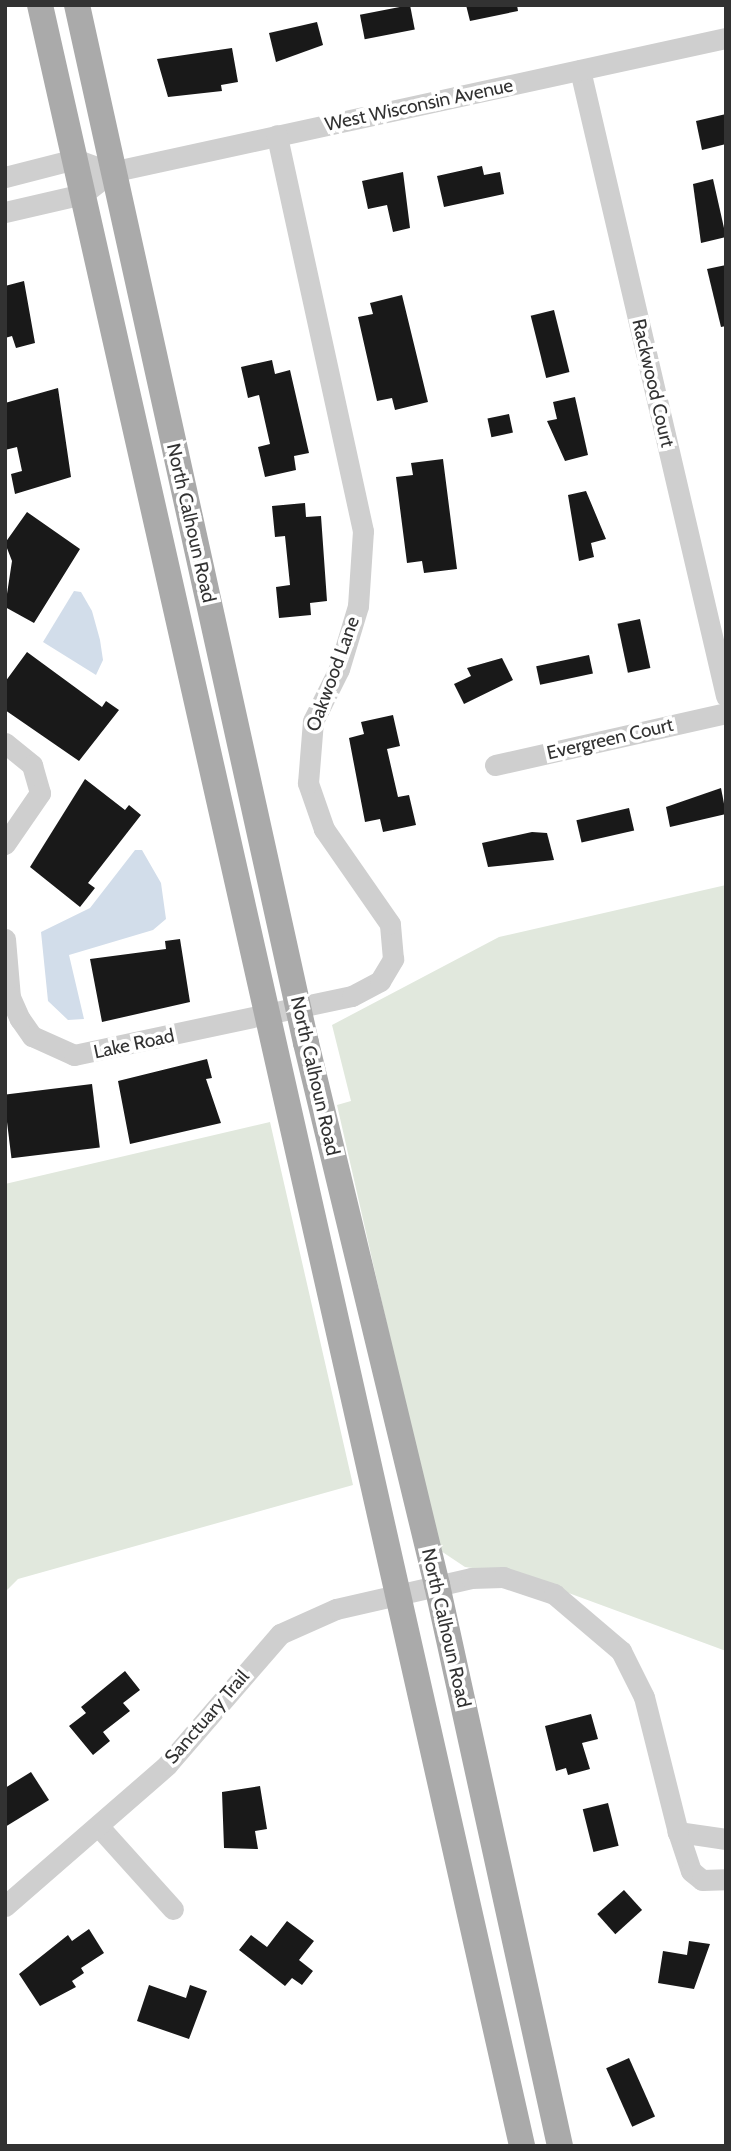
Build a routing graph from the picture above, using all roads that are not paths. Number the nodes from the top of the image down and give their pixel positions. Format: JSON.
{"nodes":[{"id":1,"x":40,"y":5,"type":"edge"},
{"id":2,"x":77,"y":5,"type":"edge"},
{"id":3,"x":726,"y":38,"type":"edge"},
{"id":4,"x":580,"y":70,"type":"junction"},
{"id":5,"x":277,"y":135,"type":"junction"},
{"id":6,"x":75,"y":159,"type":"junction"},
{"id":7,"x":111,"y":172,"type":"junction"},
{"id":8,"x":5,"y":177,"type":"edge"},
{"id":9,"x":83,"y":194,"type":"junction"},
{"id":10,"x":5,"y":212,"type":"edge"},
{"id":11,"x":223,"y":665,"type":"junction"},
{"id":12,"x":192,"y":673,"type":"junction"},
{"id":13,"x":726,"y":696,"type":"edge"},
{"id":14,"x":726,"y":713,"type":"edge"},
{"id":15,"x":5,"y":743,"type":"edge"},
{"id":16,"x":495,"y":765,"type":"dead end"},
{"id":17,"x":5,"y":844,"type":"edge"},
{"id":18,"x":5,"y":939,"type":"edge"},
{"id":19,"x":299,"y":1008,"type":"junction"},
{"id":20,"x":267,"y":1014,"type":"junction"},
{"id":21,"x":437,"y":1586,"type":"junction"},
{"id":22,"x":395,"y":1594,"type":"junction"},
{"id":23,"x":100,"y":1828,"type":"junction"},
{"id":24,"x":678,"y":1832,"type":"junction"},
{"id":25,"x":726,"y":1839,"type":"edge"},
{"id":26,"x":726,"y":1879,"type":"edge"},
{"id":27,"x":5,"y":1906,"type":"edge"},
{"id":28,"x":173,"y":1909,"type":"dead end"},
{"id":29,"x":522,"y":2146,"type":"edge"},
{"id":30,"x":560,"y":2146,"type":"edge"}],
"edges":[{"from":1,"to":6,"type":"main road","name":"North Calhoun Road"},
{"from":2,"to":7,"type":"main road","name":"North Calhoun Road"},
{"from":3,"to":4,"type":"street","name":"West Wisconsin Avenue"},
{"from":4,"to":5,"type":"street","name":"West Wisconsin Avenue"},
{"from":4,"to":13,"type":"street","name":"Rackwood Court"},
{"from":5,"to":7,"type":"street","name":"West Wisconsin Avenue"},
{"from":5,"to":19,"type":"street","name":"Oakwood Lane"},
{"from":6,"to":7,"type":"street"},
{"from":6,"to":8,"type":"street"},
{"from":6,"to":9,"type":"main road","name":"North Calhoun Road"},
{"from":7,"to":9,"type":"street","name":"West Wisconsin Avenue"},
{"from":7,"to":11,"type":"main road","name":"North Calhoun Road"},
{"from":9,"to":10,"type":"street","name":"West Wisconsin Avenue"},
{"from":9,"to":12,"type":"main road","name":"North Calhoun Road"},
{"from":11,"to":12,"type":"main road"},
{"from":11,"to":19,"type":"main road","name":"North Calhoun Road"},
{"from":12,"to":20,"type":"main road","name":"North Calhoun Road"},
{"from":14,"to":16,"type":"street","name":"Evergreen Court"},
{"from":15,"to":17,"type":"street"},
{"from":18,"to":20,"type":"street","name":"Lake Road"},
{"from":19,"to":20,"type":"street","name":"Lake Road"},
{"from":19,"to":21,"type":"main road","name":"North Calhoun Road"},
{"from":20,"to":22,"type":"main road","name":"North Calhoun Road"},
{"from":21,"to":22,"type":"street","name":"Sanctuary Trail"},
{"from":21,"to":24,"type":"street","name":"Sanctuary Trail"},
{"from":21,"to":30,"type":"main road","name":"North Calhoun Road"},
{"from":22,"to":23,"type":"street","name":"Sanctuary Trail"},
{"from":22,"to":29,"type":"main road","name":"North Calhoun Road"},
{"from":23,"to":27,"type":"street","name":"Sanctuary Trail"},
{"from":23,"to":28,"type":"street"},
{"from":24,"to":25,"type":"street"},
{"from":24,"to":26,"type":"street","name":"Sanctuary Trail"}]}
